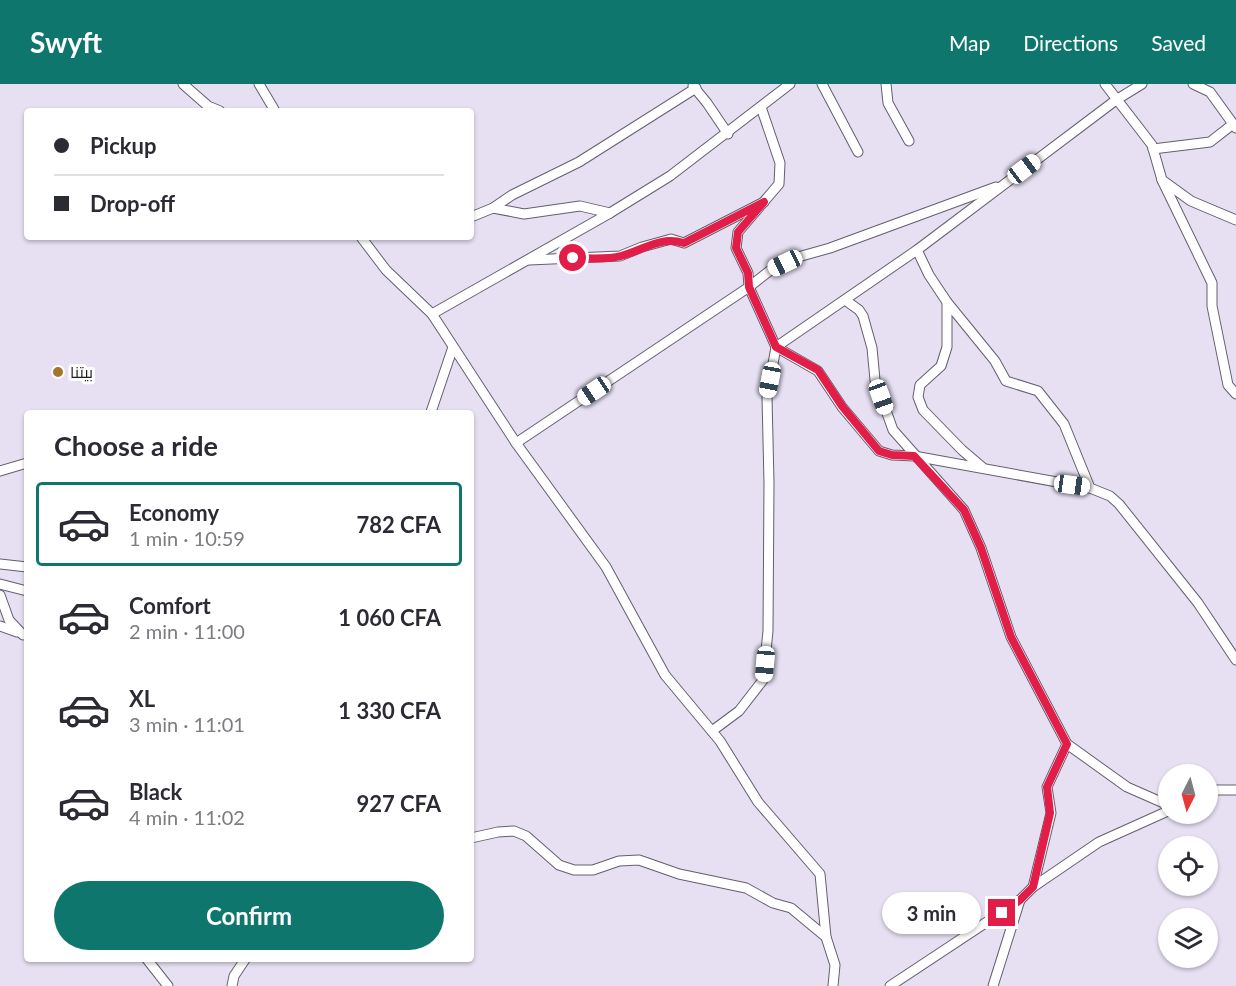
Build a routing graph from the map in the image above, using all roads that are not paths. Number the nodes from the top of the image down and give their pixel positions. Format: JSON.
{"nodes":[{"id":1,"x":183,"y":84,"type":"edge"},
{"id":2,"x":259,"y":84,"type":"edge"},
{"id":3,"x":790,"y":84,"type":"edge"},
{"id":4,"x":822,"y":84,"type":"edge"},
{"id":5,"x":886,"y":84,"type":"edge"},
{"id":6,"x":1105,"y":84,"type":"edge"},
{"id":7,"x":1142,"y":84,"type":"edge"},
{"id":8,"x":1193,"y":84,"type":"edge"},
{"id":9,"x":693,"y":86,"type":"edge"},
{"id":10,"x":1116,"y":100,"type":"junction"},
{"id":11,"x":761,"y":106,"type":"junction"},
{"id":12,"x":213,"y":108,"type":"edge"},
{"id":13,"x":273,"y":108,"type":"edge"},
{"id":14,"x":1235,"y":126,"type":"edge"},
{"id":15,"x":728,"y":134,"type":"junction"},
{"id":16,"x":909,"y":141,"type":"dead end"},
{"id":17,"x":1153,"y":149,"type":"junction"},
{"id":18,"x":858,"y":152,"type":"dead end"},
{"id":19,"x":1162,"y":180,"type":"junction"},
{"id":20,"x":1006,"y":183,"type":"junction"},
{"id":21,"x":764,"y":202,"type":"junction"},
{"id":22,"x":494,"y":208,"type":"junction"},
{"id":23,"x":610,"y":213,"type":"junction"},
{"id":24,"x":474,"y":216,"type":"edge"},
{"id":25,"x":1236,"y":220,"type":"edge"},
{"id":26,"x":364,"y":240,"type":"edge"},
{"id":27,"x":917,"y":250,"type":"junction"},
{"id":28,"x":527,"y":261,"type":"junction"},
{"id":29,"x":749,"y":287,"type":"junction"},
{"id":30,"x":845,"y":300,"type":"junction"},
{"id":31,"x":947,"y":302,"type":"junction"},
{"id":32,"x":432,"y":314,"type":"junction"},
{"id":33,"x":453,"y":347,"type":"junction"},
{"id":34,"x":776,"y":347,"type":"junction"},
{"id":35,"x":1236,"y":394,"type":"edge"},
{"id":36,"x":432,"y":410,"type":"edge"},
{"id":37,"x":516,"y":443,"type":"junction"},
{"id":38,"x":914,"y":456,"type":"junction"},
{"id":39,"x":24,"y":464,"type":"edge"},
{"id":40,"x":982,"y":467,"type":"junction"},
{"id":41,"x":0,"y":471,"type":"edge"},
{"id":42,"x":1090,"y":488,"type":"junction"},
{"id":43,"x":0,"y":564,"type":"edge"},
{"id":44,"x":24,"y":567,"type":"edge"},
{"id":45,"x":0,"y":584,"type":"edge"},
{"id":46,"x":24,"y":590,"type":"edge"},
{"id":47,"x":0,"y":596,"type":"edge"},
{"id":48,"x":0,"y":626,"type":"edge"},
{"id":49,"x":24,"y":636,"type":"edge"},
{"id":50,"x":24,"y":636,"type":"edge"},
{"id":51,"x":1236,"y":660,"type":"edge"},
{"id":52,"x":712,"y":731,"type":"junction"},
{"id":53,"x":1067,"y":744,"type":"junction"},
{"id":54,"x":1218,"y":790,"type":"edge"},
{"id":55,"x":1236,"y":790,"type":"edge"},
{"id":56,"x":1158,"y":801,"type":"edge"},
{"id":57,"x":1158,"y":815,"type":"edge"},
{"id":58,"x":474,"y":837,"type":"edge"},
{"id":59,"x":1033,"y":887,"type":"junction"},
{"id":60,"x":1020,"y":900,"type":"junction"},
{"id":61,"x":826,"y":937,"type":"junction"},
{"id":62,"x":149,"y":962,"type":"edge"},
{"id":63,"x":243,"y":962,"type":"edge"},
{"id":64,"x":168,"y":986,"type":"edge"},
{"id":65,"x":232,"y":986,"type":"edge"},
{"id":66,"x":833,"y":986,"type":"edge"},
{"id":67,"x":890,"y":986,"type":"edge"},
{"id":68,"x":993,"y":986,"type":"edge"}],
"edges":[{"from":1,"to":12,"type":"street"},
{"from":2,"to":13,"type":"street"},
{"from":3,"to":11,"type":"street"},
{"from":4,"to":18,"type":"street"},
{"from":5,"to":16,"type":"street"},
{"from":6,"to":10,"type":"street"},
{"from":7,"to":10,"type":"street"},
{"from":8,"to":14,"type":"street"},
{"from":9,"to":15,"type":"street"},
{"from":9,"to":22,"type":"street"},
{"from":10,"to":17,"type":"street"},
{"from":10,"to":20,"type":"street"},
{"from":11,"to":15,"type":"street"},
{"from":11,"to":21,"type":"street"},
{"from":14,"to":17,"type":"street"},
{"from":15,"to":23,"type":"street"},
{"from":17,"to":19,"type":"street"},
{"from":19,"to":25,"type":"street"},
{"from":19,"to":35,"type":"street"},
{"from":20,"to":27,"type":"street"},
{"from":20,"to":29,"type":"street"},
{"from":21,"to":28,"type":"street"},
{"from":21,"to":29,"type":"street"},
{"from":22,"to":23,"type":"street"},
{"from":22,"to":24,"type":"street"},
{"from":23,"to":28,"type":"street"},
{"from":26,"to":32,"type":"street"},
{"from":27,"to":30,"type":"street"},
{"from":27,"to":31,"type":"street"},
{"from":28,"to":32,"type":"street"},
{"from":29,"to":34,"type":"street"},
{"from":29,"to":37,"type":"street"},
{"from":30,"to":34,"type":"street"},
{"from":30,"to":38,"type":"street"},
{"from":31,"to":40,"type":"street"},
{"from":31,"to":42,"type":"street"},
{"from":32,"to":33,"type":"street"},
{"from":33,"to":36,"type":"street"},
{"from":33,"to":37,"type":"street"},
{"from":34,"to":38,"type":"street"},
{"from":34,"to":52,"type":"street"},
{"from":37,"to":52,"type":"street"},
{"from":38,"to":40,"type":"street"},
{"from":38,"to":53,"type":"street"},
{"from":39,"to":41,"type":"street"},
{"from":40,"to":42,"type":"street"},
{"from":42,"to":51,"type":"street"},
{"from":43,"to":44,"type":"street"},
{"from":45,"to":46,"type":"street"},
{"from":47,"to":49,"type":"street"},
{"from":48,"to":50,"type":"street"},
{"from":52,"to":61,"type":"street"},
{"from":53,"to":56,"type":"street"},
{"from":53,"to":59,"type":"street"},
{"from":54,"to":55,"type":"street"},
{"from":57,"to":59,"type":"street"},
{"from":58,"to":61,"type":"street"},
{"from":59,"to":60,"type":"street"},
{"from":60,"to":67,"type":"street"},
{"from":60,"to":68,"type":"street"},
{"from":61,"to":66,"type":"street"},
{"from":62,"to":64,"type":"street"},
{"from":63,"to":65,"type":"street"}]}
